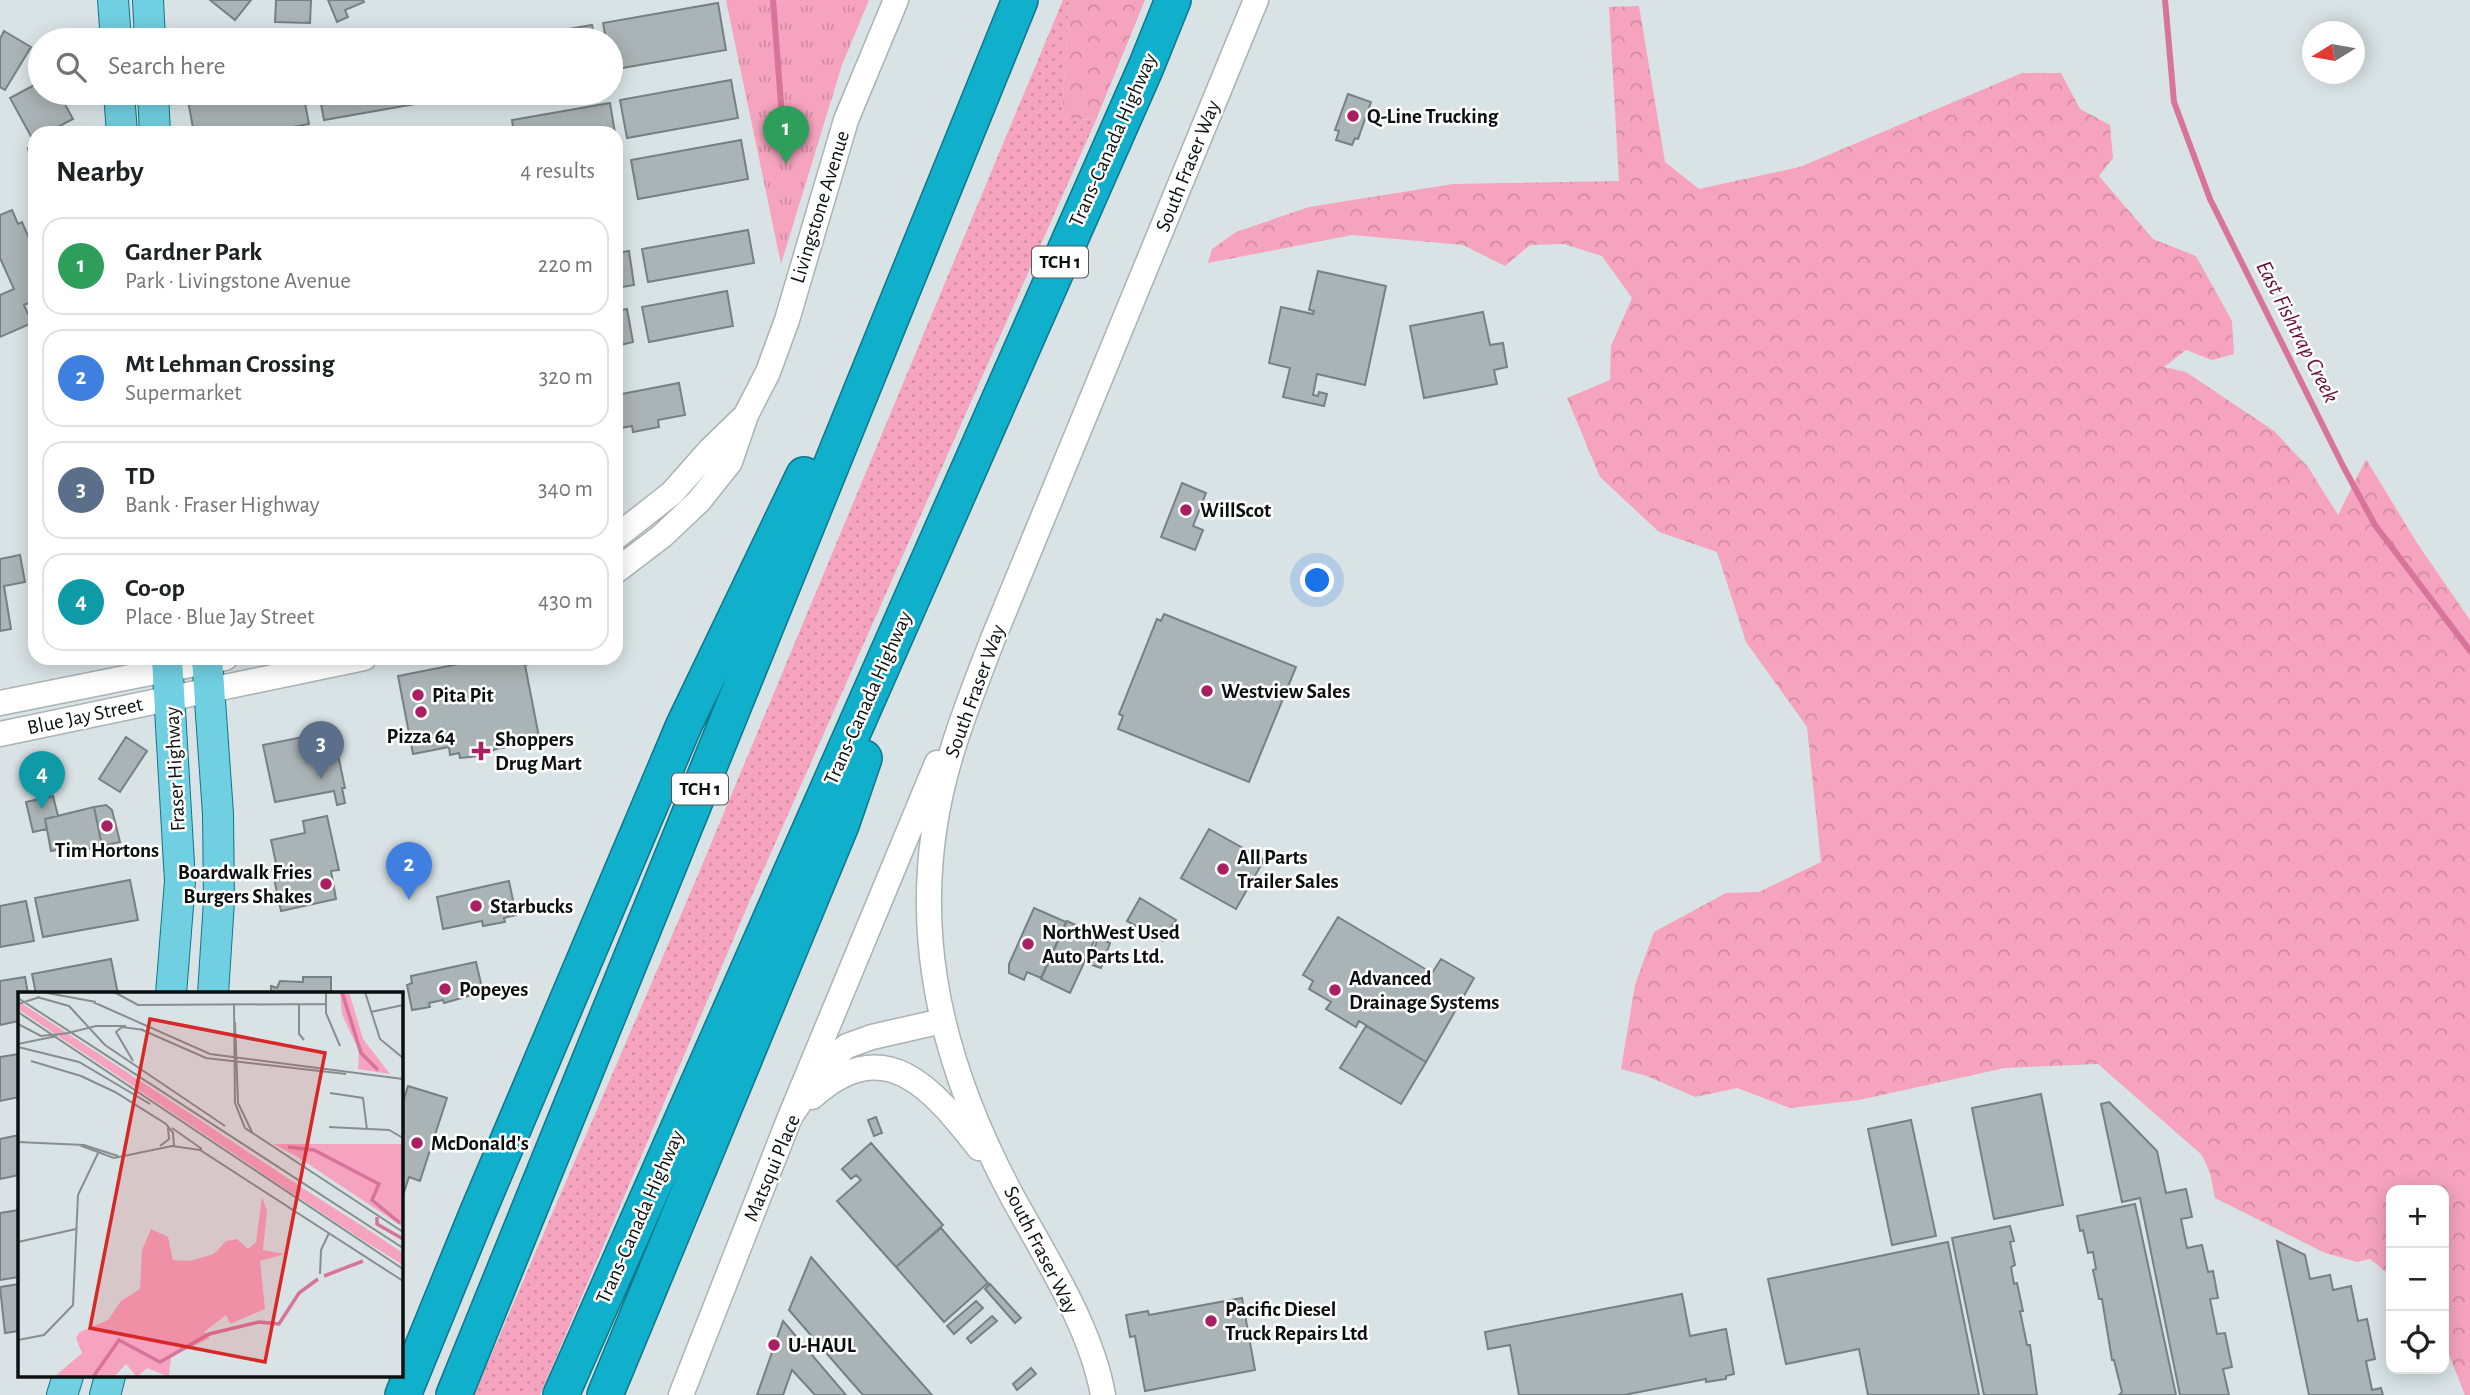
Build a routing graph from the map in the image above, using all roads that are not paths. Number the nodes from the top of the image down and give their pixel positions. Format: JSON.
{"nodes":[{"id":1,"x":113,"y":0,"type":"edge"},
{"id":2,"x":148,"y":0,"type":"edge"},
{"id":3,"x":896,"y":0,"type":"edge"},
{"id":4,"x":1020,"y":0,"type":"edge"},
{"id":5,"x":1173,"y":0,"type":"edge"},
{"id":6,"x":1256,"y":0,"type":"edge"},
{"id":7,"x":115,"y":28,"type":"edge"},
{"id":8,"x":149,"y":28,"type":"edge"},
{"id":9,"x":120,"y":105,"type":"edge"},
{"id":10,"x":154,"y":105,"type":"edge"},
{"id":11,"x":121,"y":126,"type":"edge"},
{"id":12,"x":155,"y":126,"type":"edge"},
{"id":13,"x":946,"y":182,"type":"junction"},
{"id":14,"x":746,"y":415,"type":"junction"},
{"id":15,"x":945,"y":523,"type":"junction"},
{"id":16,"x":623,"y":532,"type":"edge"},
{"id":17,"x":629,"y":561,"type":"edge"},
{"id":18,"x":992,"y":641,"type":"junction"},
{"id":19,"x":160,"y":665,"type":"edge"},
{"id":20,"x":173,"y":665,"type":"edge"},
{"id":21,"x":173,"y":665,"type":"edge"},
{"id":22,"x":305,"y":665,"type":"edge"},
{"id":23,"x":201,"y":677,"type":"edge"},
{"id":24,"x":0,"y":703,"type":"edge"},
{"id":25,"x":0,"y":734,"type":"edge"},
{"id":26,"x":171,"y":992,"type":"edge"},
{"id":27,"x":194,"y":992,"type":"edge"},
{"id":28,"x":213,"y":992,"type":"edge"},
{"id":29,"x":942,"y":1021,"type":"junction"},
{"id":30,"x":790,"y":1117,"type":"junction"},
{"id":31,"x":1013,"y":1198,"type":"junction"},
{"id":32,"x":477,"y":1214,"type":"junction"},
{"id":33,"x":402,"y":1362,"type":"edge"},
{"id":34,"x":67,"y":1378,"type":"edge"},
{"id":35,"x":109,"y":1378,"type":"edge"},
{"id":36,"x":394,"y":1378,"type":"edge"},
{"id":37,"x":62,"y":1395,"type":"edge"},
{"id":38,"x":105,"y":1395,"type":"edge"},
{"id":39,"x":385,"y":1395,"type":"edge"},
{"id":40,"x":403,"y":1395,"type":"edge"},
{"id":41,"x":454,"y":1395,"type":"edge"},
{"id":42,"x":561,"y":1395,"type":"edge"},
{"id":43,"x":605,"y":1395,"type":"edge"},
{"id":44,"x":681,"y":1395,"type":"edge"},
{"id":45,"x":1103,"y":1395,"type":"edge"}],
"edges":[{"from":1,"to":7,"type":"main road"},
{"from":2,"to":8,"type":"main road"},
{"from":3,"to":14,"type":"street","name":"Livingstone Avenue"},
{"from":4,"to":13,"type":"highway","number":"TCH 1"},
{"from":5,"to":15,"type":"highway","name":"Trans-Canada Highway","number":"TCH 1"},
{"from":6,"to":18,"type":"street","name":"South Fraser Way"},
{"from":9,"to":11,"type":"main road"},
{"from":10,"to":12,"type":"main road"},
{"from":13,"to":32,"type":"highway"},
{"from":13,"to":41,"type":"highway","number":"TCH 1"},
{"from":14,"to":16,"type":"street","name":"Livingstone Avenue"},
{"from":14,"to":17,"type":"street","name":"Livingstone Avenue"},
{"from":15,"to":42,"type":"highway","name":"Trans-Canada Highway","number":"TCH 1"},
{"from":15,"to":43,"type":"highway"},
{"from":18,"to":29,"type":"street","name":"South Fraser Way"},
{"from":18,"to":30,"type":"street"},
{"from":19,"to":24,"type":"street","name":"Blue Jay Street"},
{"from":20,"to":23,"type":"main road","name":"Fraser Highway"},
{"from":21,"to":23,"type":"street","name":"Blue Jay Street"},
{"from":22,"to":23,"type":"street"},
{"from":23,"to":25,"type":"street","name":"Blue Jay Street"},
{"from":23,"to":26,"type":"main road","name":"Fraser Highway"},
{"from":23,"to":27,"type":"main road"},
{"from":23,"to":28,"type":"main road","name":"Fraser Highway"},
{"from":29,"to":30,"type":"street","name":"Matsqui Place"},
{"from":29,"to":31,"type":"street","name":"South Fraser Way"},
{"from":30,"to":31,"type":"street"},
{"from":30,"to":44,"type":"street","name":"Matsqui Place"},
{"from":31,"to":45,"type":"street","name":"South Fraser Way"},
{"from":32,"to":33,"type":"highway"},
{"from":32,"to":40,"type":"highway"},
{"from":34,"to":37,"type":"main road"},
{"from":35,"to":38,"type":"main road"},
{"from":36,"to":39,"type":"highway"}]}
